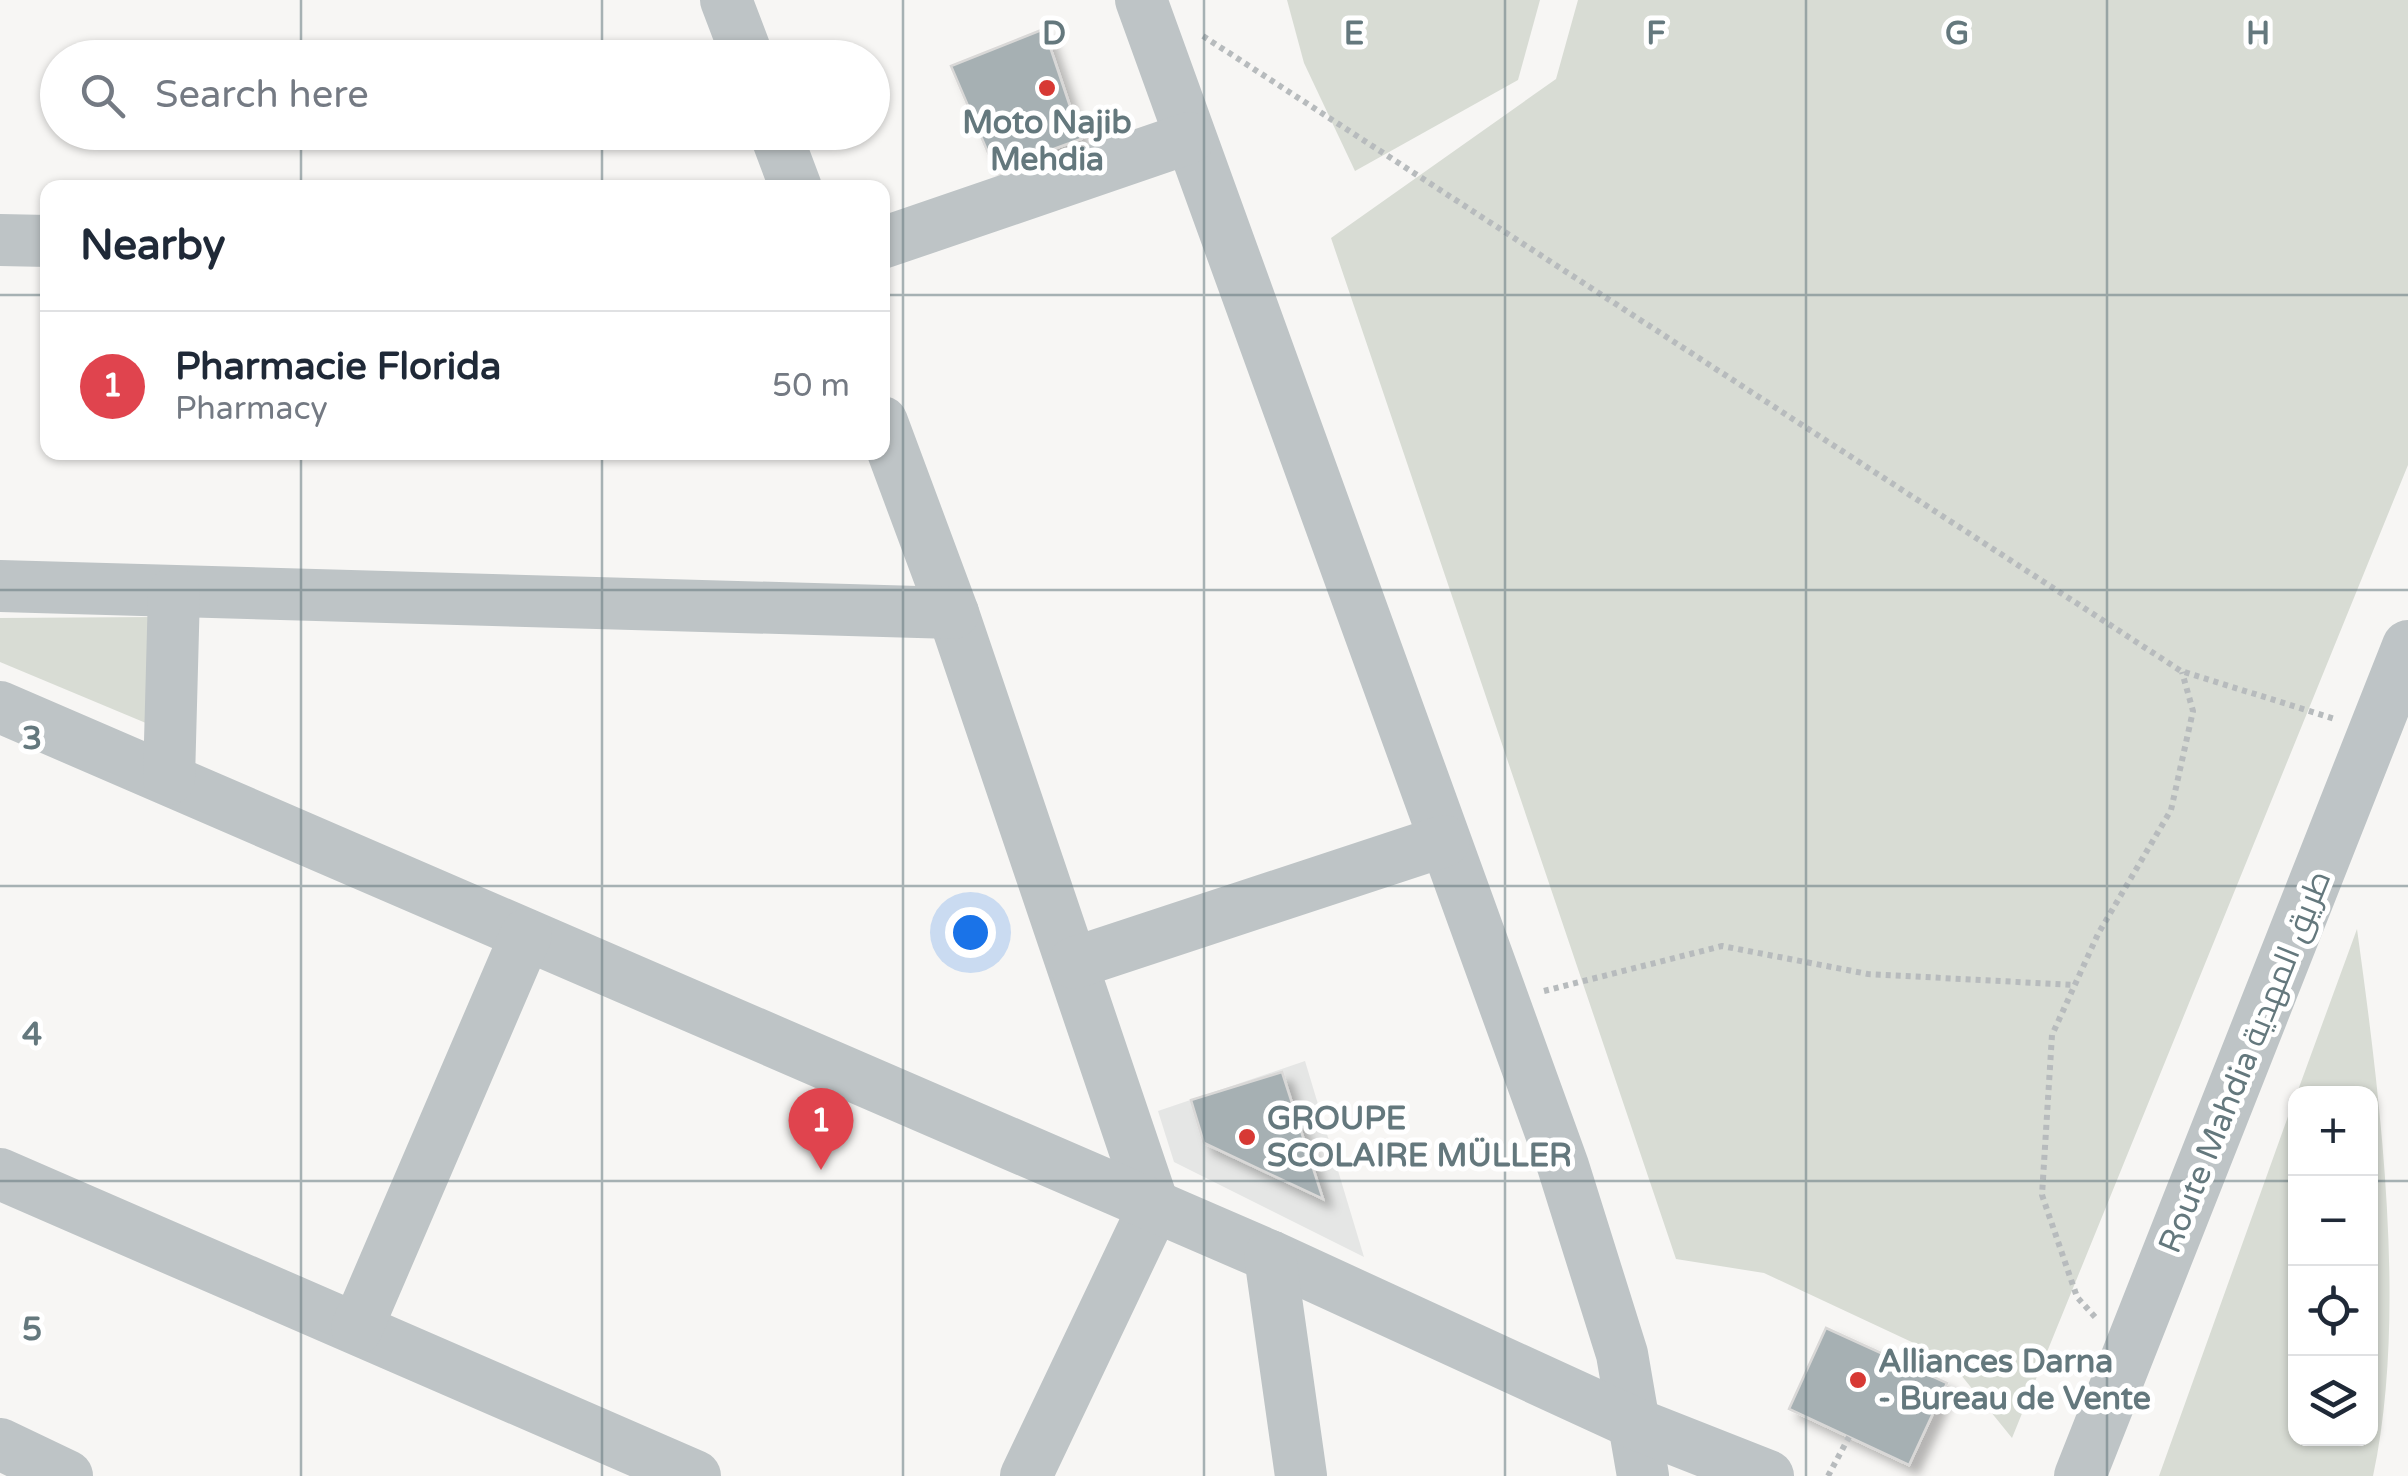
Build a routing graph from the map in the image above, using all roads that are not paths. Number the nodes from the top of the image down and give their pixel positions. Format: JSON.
{"nodes":[{"id":1,"x":726,"y":0,"type":"edge"},
{"id":2,"x":1141,"y":0,"type":"edge"},
{"id":3,"x":741,"y":40,"type":"edge"},
{"id":4,"x":1190,"y":138,"type":"junction"},
{"id":5,"x":782,"y":150,"type":"edge"},
{"id":6,"x":793,"y":180,"type":"edge"},
{"id":7,"x":0,"y":240,"type":"edge"},
{"id":8,"x":890,"y":240,"type":"edge"},
{"id":9,"x":40,"y":242,"type":"edge"},
{"id":10,"x":890,"y":444,"type":"edge"},
{"id":11,"x":0,"y":586,"type":"edge"},
{"id":12,"x":174,"y":594,"type":"junction"},
{"id":13,"x":953,"y":613,"type":"junction"},
{"id":14,"x":2408,"y":646,"type":"edge"},
{"id":15,"x":0,"y":707,"type":"edge"},
{"id":16,"x":169,"y":779,"type":"junction"},
{"id":17,"x":1444,"y":841,"type":"junction"},
{"id":18,"x":526,"y":935,"type":"junction"},
{"id":19,"x":1074,"y":963,"type":"junction"},
{"id":20,"x":0,"y":1174,"type":"edge"},
{"id":21,"x":1154,"y":1208,"type":"junction"},
{"id":22,"x":1270,"y":1256,"type":"junction"},
{"id":23,"x":358,"y":1328,"type":"junction"},
{"id":24,"x":1636,"y":1424,"type":"junction"},
{"id":25,"x":0,"y":1444,"type":"edge"},
{"id":26,"x":68,"y":1476,"type":"edge"},
{"id":27,"x":695,"y":1476,"type":"edge"},
{"id":28,"x":1026,"y":1476,"type":"edge"},
{"id":29,"x":1301,"y":1476,"type":"edge"},
{"id":30,"x":1643,"y":1476,"type":"edge"},
{"id":31,"x":1768,"y":1476,"type":"edge"},
{"id":32,"x":2080,"y":1476,"type":"edge"}],
"edges":[{"from":1,"to":3,"type":"street"},
{"from":2,"to":4,"type":"street"},
{"from":4,"to":8,"type":"street"},
{"from":4,"to":17,"type":"street"},
{"from":5,"to":6,"type":"street"},
{"from":7,"to":9,"type":"street"},
{"from":10,"to":13,"type":"street"},
{"from":11,"to":12,"type":"street"},
{"from":12,"to":13,"type":"street"},
{"from":12,"to":16,"type":"street"},
{"from":13,"to":19,"type":"street"},
{"from":14,"to":32,"type":"street","name":"Route Mahdia طريق المهدية"},
{"from":15,"to":16,"type":"street"},
{"from":16,"to":18,"type":"street"},
{"from":17,"to":19,"type":"street"},
{"from":17,"to":24,"type":"street"},
{"from":18,"to":21,"type":"street"},
{"from":18,"to":23,"type":"street"},
{"from":19,"to":21,"type":"street"},
{"from":20,"to":23,"type":"street"},
{"from":21,"to":22,"type":"street"},
{"from":21,"to":28,"type":"street"},
{"from":22,"to":24,"type":"street"},
{"from":22,"to":29,"type":"street"},
{"from":23,"to":27,"type":"street"},
{"from":24,"to":30,"type":"street"},
{"from":24,"to":31,"type":"street"},
{"from":25,"to":26,"type":"street"}]}
